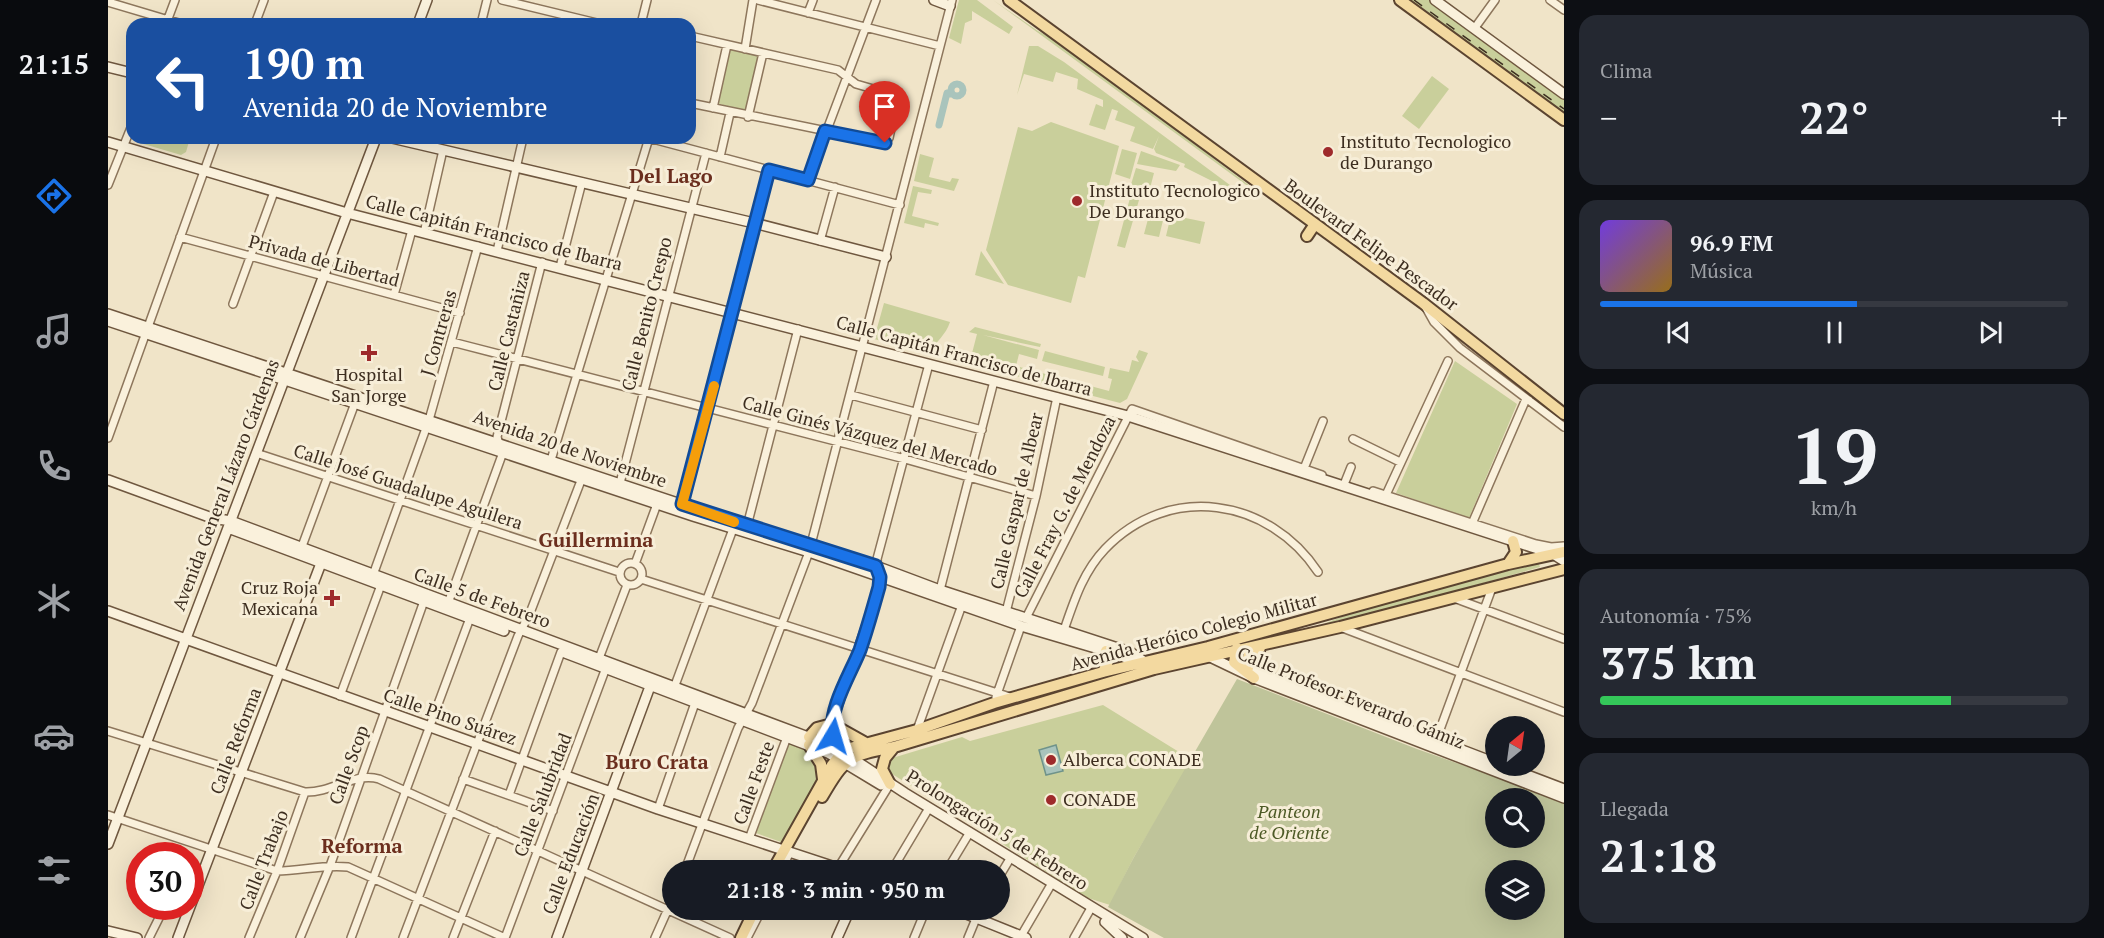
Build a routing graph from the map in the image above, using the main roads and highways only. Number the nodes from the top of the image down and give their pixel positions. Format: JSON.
{"nodes":[{"id":1,"x":1009,"y":0,"type":"edge"},
{"id":2,"x":1400,"y":0,"type":"edge"},
{"id":3,"x":1564,"y":120,"type":"edge"},
{"id":4,"x":1315,"y":224,"type":"junction"},
{"id":5,"x":1307,"y":236,"type":"dead end"},
{"id":6,"x":1545,"y":398,"type":"junction"},
{"id":7,"x":1564,"y":407,"type":"edge"},
{"id":8,"x":1564,"y":414,"type":"edge"},
{"id":9,"x":1514,"y":541,"type":"road end"},
{"id":10,"x":1558,"y":553,"type":"edge"},
{"id":11,"x":1508,"y":564,"type":"junction"},
{"id":12,"x":1564,"y":569,"type":"edge"},
{"id":13,"x":1246,"y":638,"type":"junction"},
{"id":14,"x":1263,"y":646,"type":"junction"},
{"id":15,"x":1103,"y":648,"type":"road end"},
{"id":16,"x":1208,"y":652,"type":"junction"},
{"id":17,"x":1234,"y":656,"type":"junction"},
{"id":18,"x":1147,"y":667,"type":"junction"},
{"id":19,"x":1103,"y":672,"type":"junction"},
{"id":20,"x":866,"y":743,"type":"junction"},
{"id":21,"x":894,"y":747,"type":"junction"},
{"id":22,"x":845,"y":756,"type":"junction"},
{"id":23,"x":823,"y":780,"type":"junction"},
{"id":24,"x":889,"y":786,"type":"road end"},
{"id":25,"x":786,"y":850,"type":"junction"},
{"id":26,"x":780,"y":860,"type":"edge"},
{"id":27,"x":750,"y":920,"type":"edge"},
{"id":28,"x":741,"y":938,"type":"edge"}],
"edges":[{"from":1,"to":4,"type":"main road","name":"Boulevard Felipe Pescador"},
{"from":2,"to":3,"type":"main road"},
{"from":4,"to":5,"type":"main road"},
{"from":4,"to":6,"type":"main road","name":"Boulevard Felipe Pescador"},
{"from":6,"to":7,"type":"main road"},
{"from":6,"to":8,"type":"main road","name":"Boulevard Felipe Pescador"},
{"from":9,"to":11,"type":"main road"},
{"from":10,"to":11,"type":"main road","name":"Avenida Heróico Colegio Militar"},
{"from":11,"to":13,"type":"main road","name":"Avenida Heróico Colegio Militar"},
{"from":12,"to":14,"type":"main road","name":"Avenida Heróico Colegio Militar"},
{"from":13,"to":14,"type":"main road"},
{"from":13,"to":16,"type":"main road","name":"Avenida Heróico Colegio Militar"},
{"from":13,"to":17,"type":"main road"},
{"from":14,"to":17,"type":"main road","name":"Avenida Heróico Colegio Militar"},
{"from":14,"to":17,"type":"main road"},
{"from":15,"to":19,"type":"main road"},
{"from":16,"to":17,"type":"main road","name":"Avenida Heróico Colegio Militar"},
{"from":16,"to":18,"type":"main road","name":"Avenida Heróico Colegio Militar"},
{"from":16,"to":18,"type":"main road","name":"Avenida Heróico Colegio Militar"},
{"from":18,"to":19,"type":"main road","name":"Avenida Heróico Colegio Militar"},
{"from":18,"to":21,"type":"main road","name":"Avenida Heróico Colegio Militar"},
{"from":19,"to":20,"type":"main road","name":"Avenida Heróico Colegio Militar"},
{"from":20,"to":22,"type":"main road","name":"Avenida Heróico Colegio Militar"},
{"from":20,"to":23,"type":"main road"},
{"from":21,"to":22,"type":"main road","name":"Avenida Heróico Colegio Militar"},
{"from":21,"to":24,"type":"main road"},
{"from":22,"to":23,"type":"main road"},
{"from":22,"to":25,"type":"main road"},
{"from":23,"to":25,"type":"main road"},
{"from":25,"to":26,"type":"main road"},
{"from":27,"to":28,"type":"main road"}]}
